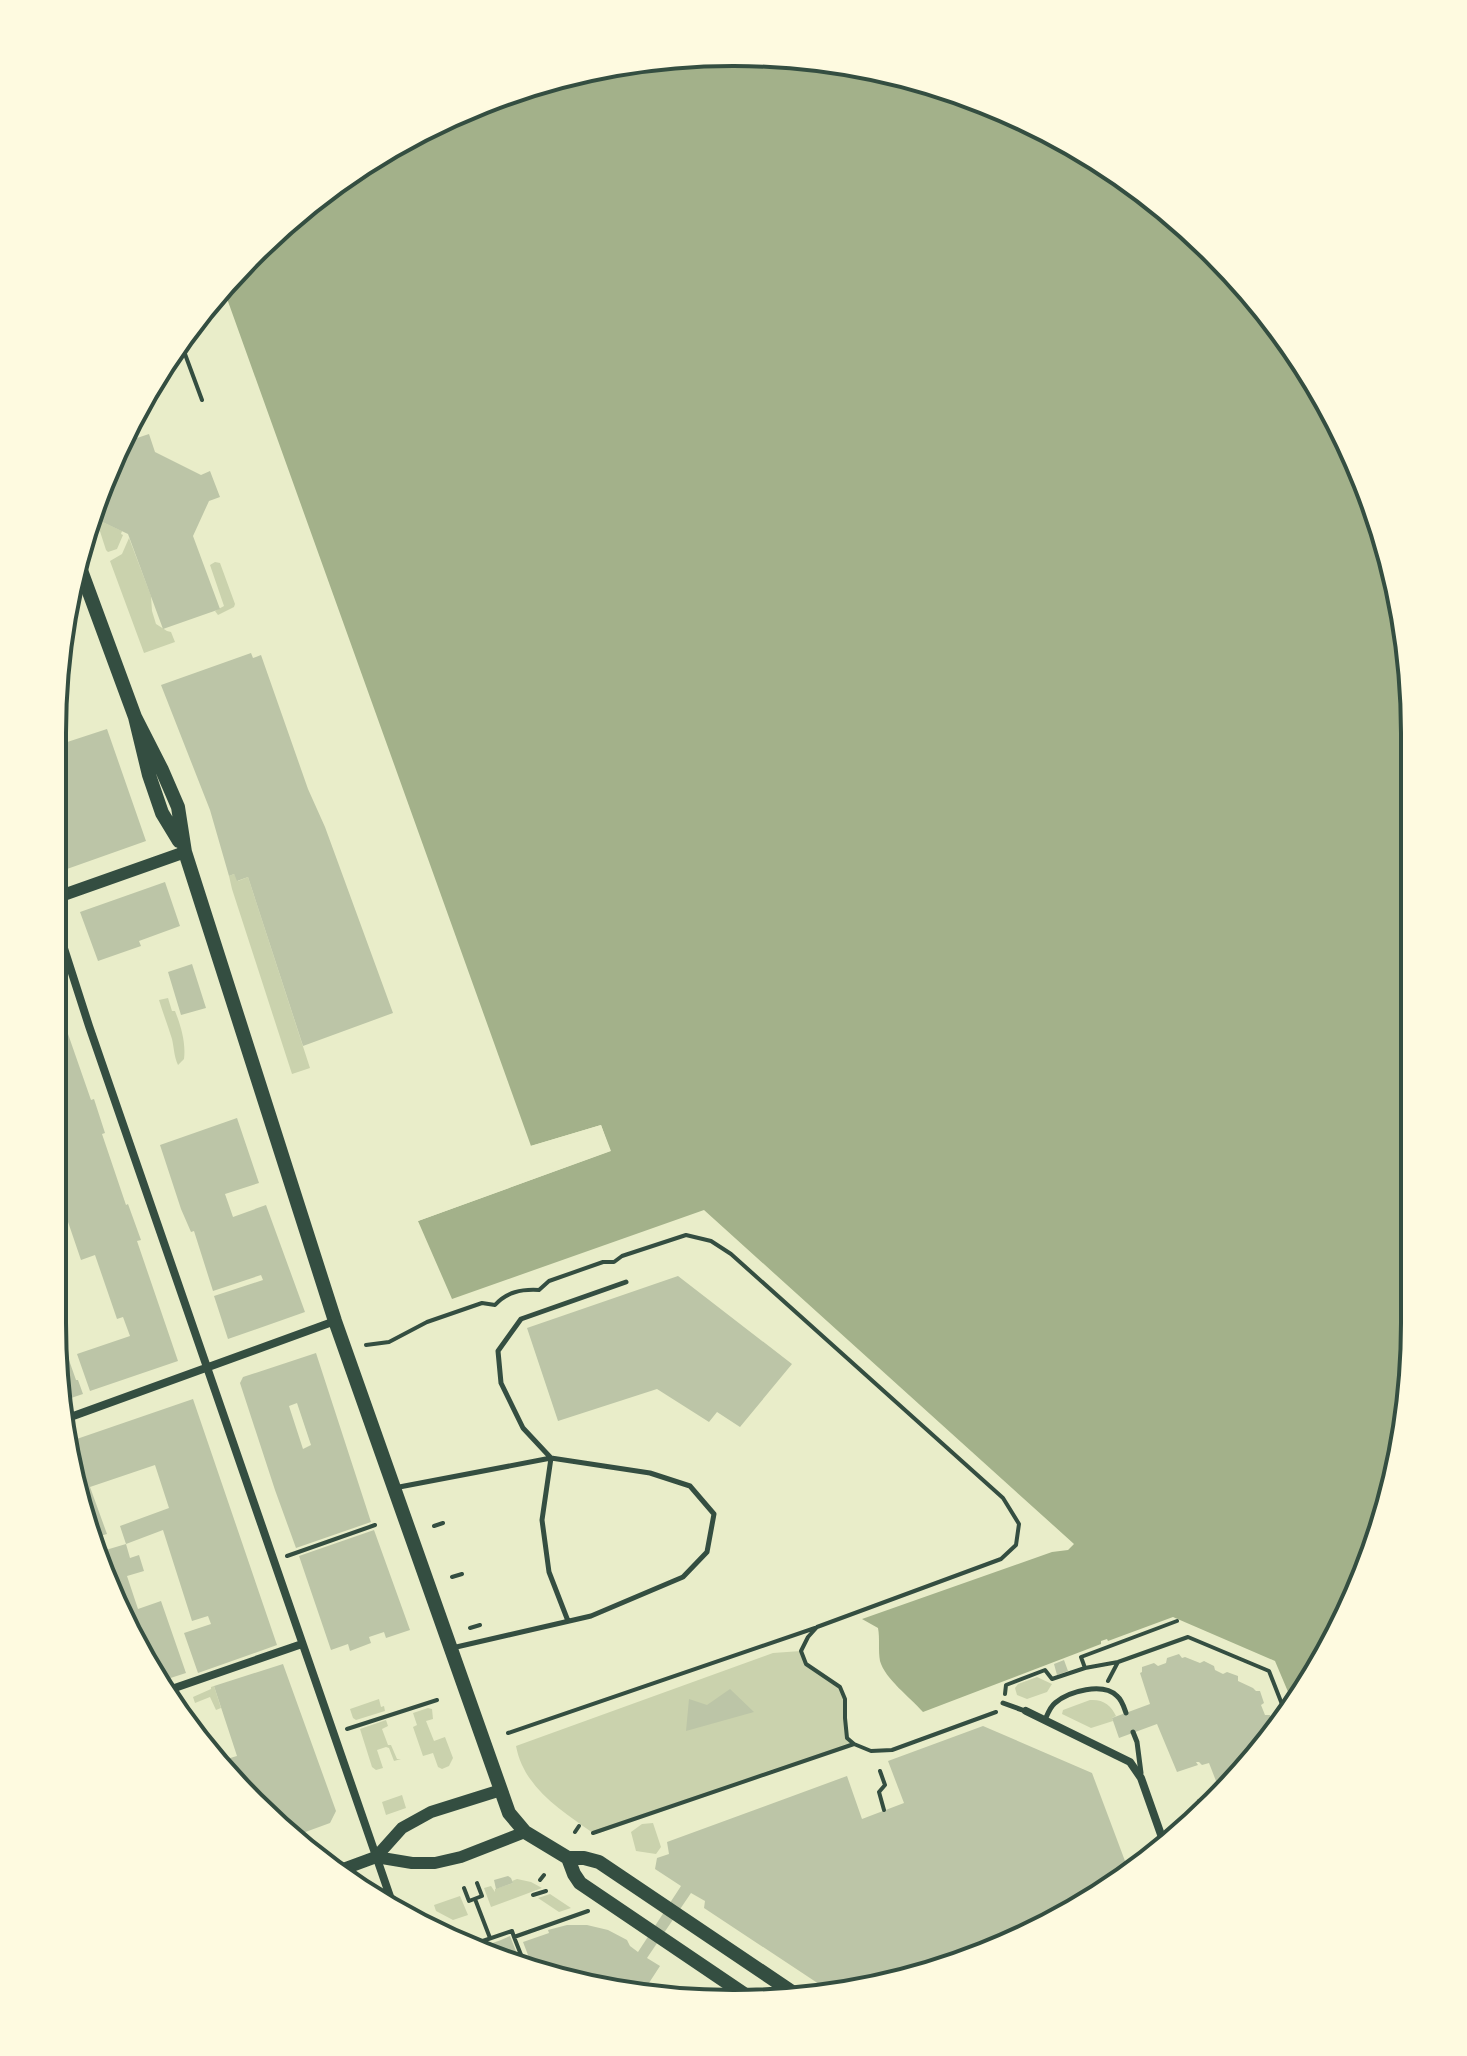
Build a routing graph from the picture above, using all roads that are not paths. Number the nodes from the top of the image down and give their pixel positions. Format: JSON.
{"nodes":[{"id":1,"x":84,"y":580,"type":"edge"},
{"id":2,"x":185,"y":852,"type":"junction"},
{"id":3,"x":66,"y":894,"type":"edge"},
{"id":4,"x":66,"y":955,"type":"edge"},
{"id":5,"x":626,"y":1282,"type":"dead end"},
{"id":6,"x":335,"y":1321,"type":"junction"},
{"id":7,"x":207,"y":1367,"type":"junction"},
{"id":8,"x":73,"y":1416,"type":"edge"},
{"id":9,"x":551,"y":1458,"type":"junction"},
{"id":10,"x":394,"y":1488,"type":"junction"},
{"id":11,"x":568,"y":1621,"type":"junction"},
{"id":12,"x":302,"y":1644,"type":"junction"},
{"id":13,"x":451,"y":1648,"type":"junction"},
{"id":14,"x":175,"y":1688,"type":"edge"},
{"id":15,"x":1003,"y":1703,"type":"road end"},
{"id":16,"x":1026,"y":1711,"type":"joint"},
{"id":17,"x":1126,"y":1713,"type":"dead end"},
{"id":18,"x":1045,"y":1720,"type":"junction"},
{"id":19,"x":1133,"y":1732,"type":"dead end"},
{"id":20,"x":1141,"y":1778,"type":"junction"},
{"id":21,"x":501,"y":1790,"type":"junction"},
{"id":22,"x":525,"y":1832,"type":"junction"},
{"id":23,"x":1161,"y":1835,"type":"edge"},
{"id":24,"x":376,"y":1857,"type":"junction"},
{"id":25,"x":568,"y":1858,"type":"junction"},
{"id":26,"x":348,"y":1867,"type":"edge"},
{"id":27,"x":389,"y":1894,"type":"edge"},
{"id":28,"x":786,"y":1988,"type":"edge"},
{"id":29,"x":738,"y":1990,"type":"edge"}],
"edges":[{"from":1,"to":2,"type":"main road"},
{"from":2,"to":3,"type":"street"},
{"from":2,"to":6,"type":"main road"},
{"from":4,"to":7,"type":"street"},
{"from":5,"to":9,"type":"lane"},
{"from":6,"to":7,"type":"street"},
{"from":6,"to":10,"type":"main road"},
{"from":7,"to":8,"type":"street"},
{"from":7,"to":12,"type":"street"},
{"from":9,"to":10,"type":"lane"},
{"from":9,"to":11,"type":"lane"},
{"from":9,"to":11,"type":"lane"},
{"from":10,"to":13,"type":"main road"},
{"from":11,"to":13,"type":"lane"},
{"from":12,"to":14,"type":"street"},
{"from":12,"to":24,"type":"street"},
{"from":13,"to":21,"type":"main road"},
{"from":15,"to":16,"type":"lane"},
{"from":16,"to":18,"type":"street"},
{"from":17,"to":18,"type":"lane"},
{"from":18,"to":20,"type":"street"},
{"from":19,"to":20,"type":"lane"},
{"from":20,"to":23,"type":"street"},
{"from":21,"to":22,"type":"main road"},
{"from":21,"to":24,"type":"street"},
{"from":22,"to":24,"type":"street"},
{"from":22,"to":25,"type":"main road"},
{"from":24,"to":26,"type":"street"},
{"from":24,"to":27,"type":"street"},
{"from":25,"to":28,"type":"main road"},
{"from":25,"to":29,"type":"main road"}]}
